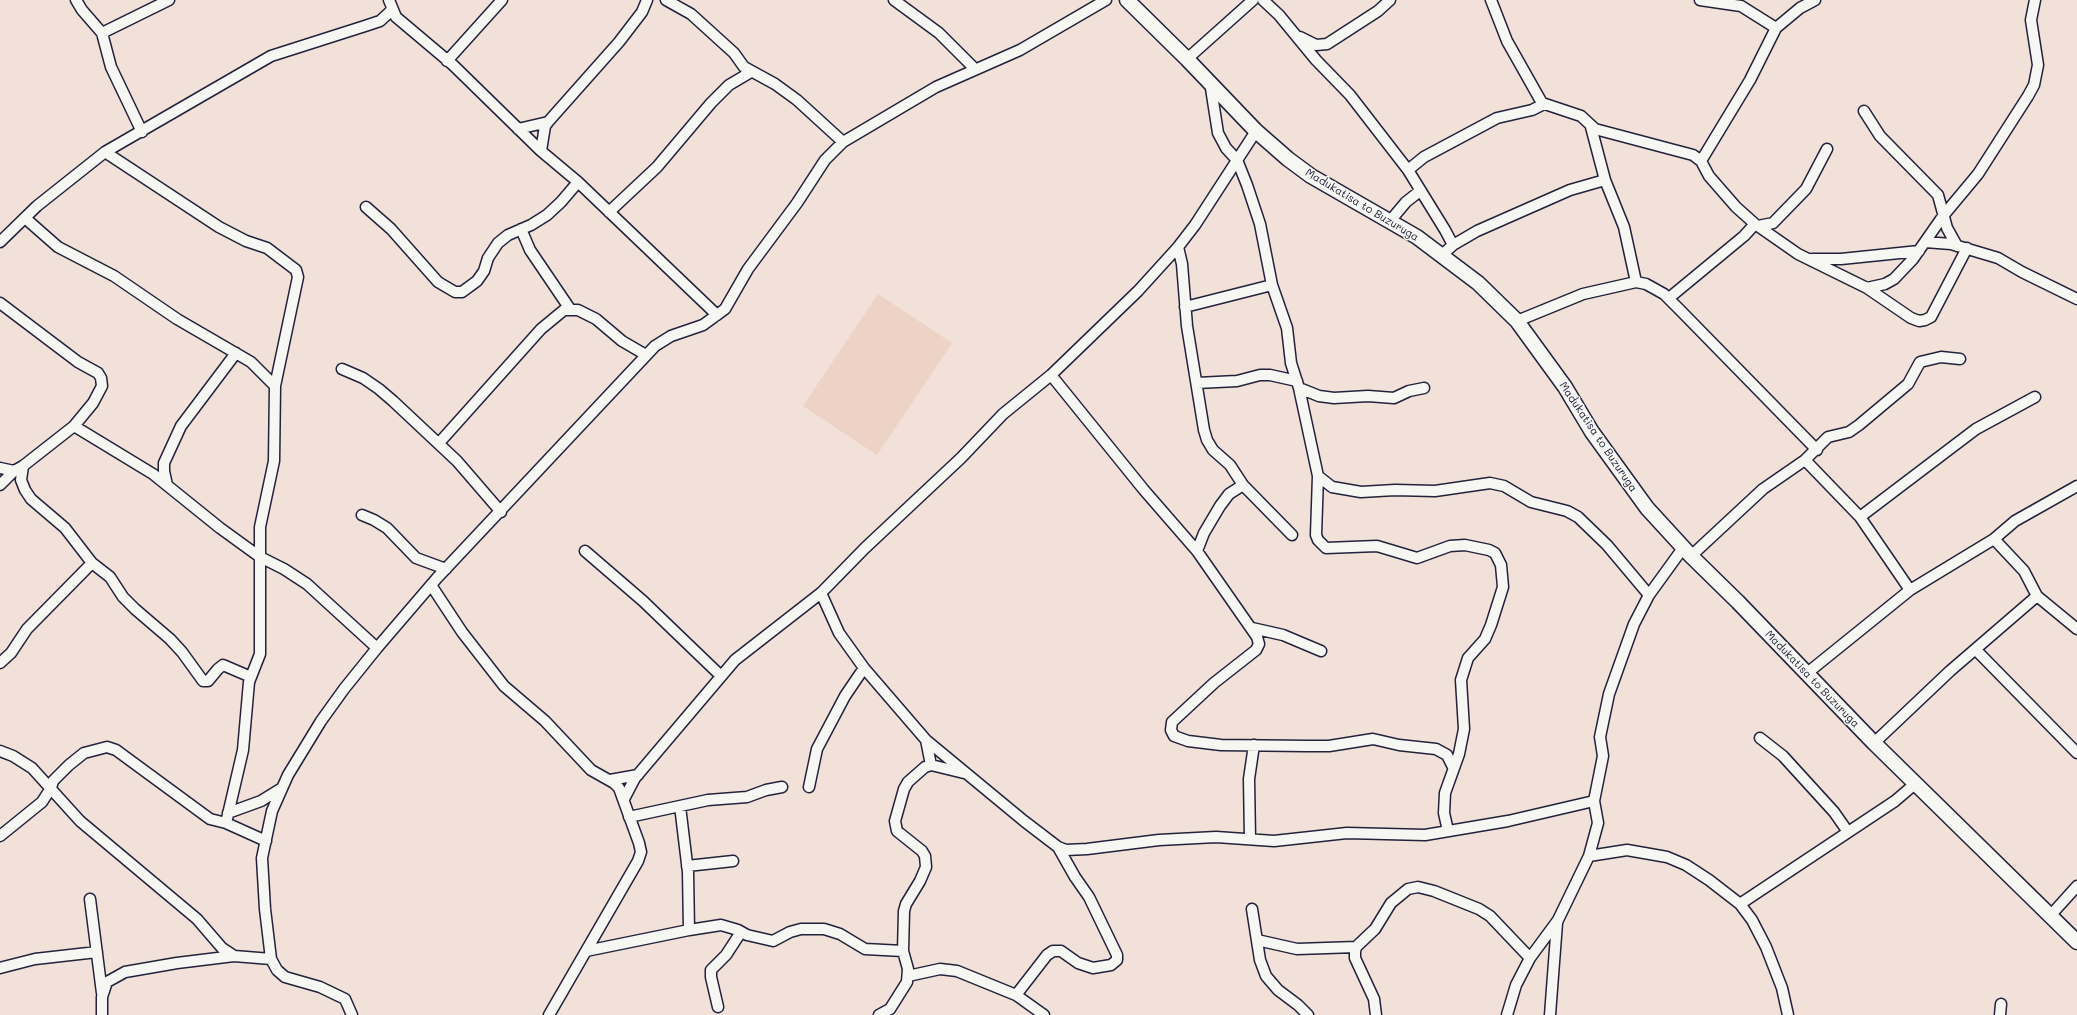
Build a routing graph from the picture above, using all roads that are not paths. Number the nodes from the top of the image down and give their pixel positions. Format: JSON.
{"nodes":[{"id":1,"x":76,"y":0,"type":"edge"},
{"id":2,"x":169,"y":0,"type":"edge"},
{"id":3,"x":502,"y":0,"type":"edge"},
{"id":4,"x":647,"y":0,"type":"edge"},
{"id":5,"x":666,"y":0,"type":"edge"},
{"id":6,"x":894,"y":0,"type":"edge"},
{"id":7,"x":1106,"y":0,"type":"edge"},
{"id":8,"x":1254,"y":0,"type":"edge"},
{"id":9,"x":1263,"y":0,"type":"edge"},
{"id":10,"x":1390,"y":0,"type":"edge"},
{"id":11,"x":1491,"y":0,"type":"edge"},
{"id":12,"x":1700,"y":0,"type":"edge"},
{"id":13,"x":1815,"y":0,"type":"edge"},
{"id":14,"x":2035,"y":0,"type":"edge"},
{"id":15,"x":1132,"y":1,"type":"edge"},
{"id":16,"x":391,"y":5,"type":"edge"},
{"id":17,"x":1776,"y":28,"type":"junction"},
{"id":18,"x":102,"y":33,"type":"junction"},
{"id":19,"x":1297,"y":36,"type":"junction"},
{"id":20,"x":1188,"y":59,"type":"junction"},
{"id":21,"x":447,"y":61,"type":"junction"},
{"id":22,"x":975,"y":69,"type":"junction"},
{"id":23,"x":751,"y":72,"type":"junction"},
{"id":24,"x":1210,"y":82,"type":"junction"},
{"id":25,"x":1544,"y":104,"type":"junction"},
{"id":26,"x":1864,"y":111,"type":"dead end"},
{"id":27,"x":548,"y":122,"type":"junction"},
{"id":28,"x":1591,"y":127,"type":"junction"},
{"id":29,"x":518,"y":129,"type":"junction"},
{"id":30,"x":1256,"y":131,"type":"junction"},
{"id":31,"x":142,"y":132,"type":"junction"},
{"id":32,"x":843,"y":142,"type":"junction"},
{"id":33,"x":1827,"y":149,"type":"dead end"},
{"id":34,"x":541,"y":151,"type":"junction"},
{"id":35,"x":105,"y":152,"type":"junction"},
{"id":36,"x":1237,"y":160,"type":"junction"},
{"id":37,"x":1700,"y":161,"type":"junction"},
{"id":38,"x":1408,"y":170,"type":"junction"},
{"id":39,"x":1605,"y":180,"type":"junction"},
{"id":40,"x":578,"y":182,"type":"junction"},
{"id":41,"x":1420,"y":191,"type":"junction"},
{"id":42,"x":366,"y":207,"type":"dead end"},
{"id":43,"x":609,"y":212,"type":"junction"},
{"id":44,"x":1943,"y":216,"type":"junction"},
{"id":45,"x":25,"y":218,"type":"junction"},
{"id":46,"x":1390,"y":221,"type":"junction"},
{"id":47,"x":1757,"y":225,"type":"junction"},
{"id":48,"x":521,"y":229,"type":"junction"},
{"id":49,"x":0,"y":242,"type":"edge"},
{"id":50,"x":1925,"y":242,"type":"junction"},
{"id":51,"x":1452,"y":245,"type":"junction"},
{"id":52,"x":1178,"y":247,"type":"junction"},
{"id":53,"x":1962,"y":247,"type":"junction"},
{"id":54,"x":1919,"y":251,"type":"junction"},
{"id":55,"x":1442,"y":255,"type":"junction"},
{"id":56,"x":1808,"y":259,"type":"junction"},
{"id":57,"x":1636,"y":282,"type":"junction"},
{"id":58,"x":1272,"y":285,"type":"junction"},
{"id":59,"x":1867,"y":288,"type":"junction"},
{"id":60,"x":1669,"y":298,"type":"junction"},
{"id":61,"x":2077,"y":299,"type":"edge"},
{"id":62,"x":0,"y":303,"type":"edge"},
{"id":63,"x":1186,"y":307,"type":"junction"},
{"id":64,"x":570,"y":309,"type":"junction"},
{"id":65,"x":717,"y":315,"type":"junction"},
{"id":66,"x":1517,"y":321,"type":"junction"},
{"id":67,"x":236,"y":353,"type":"junction"},
{"id":68,"x":646,"y":355,"type":"junction"},
{"id":69,"x":1960,"y":359,"type":"dead end"},
{"id":70,"x":342,"y":369,"type":"dead end"},
{"id":71,"x":1051,"y":375,"type":"junction"},
{"id":72,"x":1197,"y":383,"type":"junction"},
{"id":73,"x":1298,"y":384,"type":"junction"},
{"id":74,"x":275,"y":386,"type":"junction"},
{"id":75,"x":1424,"y":388,"type":"dead end"},
{"id":76,"x":2035,"y":397,"type":"dead end"},
{"id":77,"x":74,"y":426,"type":"junction"},
{"id":78,"x":439,"y":443,"type":"junction"},
{"id":79,"x":1817,"y":450,"type":"junction"},
{"id":80,"x":1805,"y":460,"type":"junction"},
{"id":81,"x":23,"y":466,"type":"junction"},
{"id":82,"x":0,"y":468,"type":"edge"},
{"id":83,"x":14,"y":471,"type":"junction"},
{"id":84,"x":1318,"y":476,"type":"junction"},
{"id":85,"x":0,"y":485,"type":"edge"},
{"id":86,"x":167,"y":485,"type":"junction"},
{"id":87,"x":1243,"y":485,"type":"junction"},
{"id":88,"x":2077,"y":486,"type":"edge"},
{"id":89,"x":501,"y":512,"type":"junction"},
{"id":90,"x":362,"y":515,"type":"dead end"},
{"id":91,"x":1860,"y":516,"type":"junction"},
{"id":92,"x":1292,"y":535,"type":"dead end"},
{"id":93,"x":1994,"y":539,"type":"junction"},
{"id":94,"x":585,"y":551,"type":"dead end"},
{"id":95,"x":1197,"y":551,"type":"junction"},
{"id":96,"x":1687,"y":552,"type":"junction"},
{"id":97,"x":260,"y":556,"type":"junction"},
{"id":98,"x":92,"y":563,"type":"junction"},
{"id":99,"x":446,"y":569,"type":"junction"},
{"id":100,"x":431,"y":586,"type":"junction"},
{"id":101,"x":1910,"y":590,"type":"junction"},
{"id":102,"x":821,"y":593,"type":"junction"},
{"id":103,"x":1649,"y":595,"type":"junction"},
{"id":104,"x":2037,"y":596,"type":"junction"},
{"id":105,"x":1252,"y":628,"type":"junction"},
{"id":106,"x":2077,"y":629,"type":"edge"},
{"id":107,"x":377,"y":648,"type":"junction"},
{"id":108,"x":1976,"y":650,"type":"junction"},
{"id":109,"x":1321,"y":651,"type":"dead end"},
{"id":110,"x":0,"y":662,"type":"edge"},
{"id":111,"x":864,"y":668,"type":"junction"},
{"id":112,"x":1806,"y":674,"type":"junction"},
{"id":113,"x":721,"y":676,"type":"junction"},
{"id":114,"x":251,"y":677,"type":"junction"},
{"id":115,"x":1760,"y":738,"type":"dead end"},
{"id":116,"x":926,"y":740,"type":"junction"},
{"id":117,"x":1874,"y":743,"type":"junction"},
{"id":118,"x":1254,"y":745,"type":"junction"},
{"id":119,"x":2076,"y":749,"type":"edge"},
{"id":120,"x":0,"y":751,"type":"edge"},
{"id":121,"x":931,"y":765,"type":"junction"},
{"id":122,"x":1453,"y":768,"type":"junction"},
{"id":123,"x":966,"y":774,"type":"junction"},
{"id":124,"x":638,"y":775,"type":"junction"},
{"id":125,"x":610,"y":780,"type":"junction"},
{"id":126,"x":1916,"y":783,"type":"junction"},
{"id":127,"x":782,"y":787,"type":"dead end"},
{"id":128,"x":51,"y":788,"type":"junction"},
{"id":129,"x":282,"y":788,"type":"junction"},
{"id":130,"x":809,"y":788,"type":"dead end"},
{"id":131,"x":624,"y":800,"type":"junction"},
{"id":132,"x":1594,"y":801,"type":"junction"},
{"id":133,"x":680,"y":806,"type":"junction"},
{"id":134,"x":629,"y":817,"type":"junction"},
{"id":135,"x":227,"y":818,"type":"junction"},
{"id":136,"x":1448,"y":831,"type":"junction"},
{"id":137,"x":1848,"y":832,"type":"junction"},
{"id":138,"x":0,"y":836,"type":"edge"},
{"id":139,"x":1250,"y":839,"type":"junction"},
{"id":140,"x":266,"y":841,"type":"junction"},
{"id":141,"x":1058,"y":847,"type":"junction"},
{"id":142,"x":1589,"y":856,"type":"junction"},
{"id":143,"x":732,"y":861,"type":"dead end"},
{"id":144,"x":687,"y":866,"type":"junction"},
{"id":145,"x":2077,"y":886,"type":"edge"},
{"id":146,"x":90,"y":899,"type":"dead end"},
{"id":147,"x":1740,"y":904,"type":"junction"},
{"id":148,"x":1252,"y":909,"type":"dead end"},
{"id":149,"x":2050,"y":916,"type":"junction"},
{"id":150,"x":1558,"y":920,"type":"junction"},
{"id":151,"x":689,"y":930,"type":"junction"},
{"id":152,"x":741,"y":932,"type":"junction"},
{"id":153,"x":1257,"y":940,"type":"junction"},
{"id":154,"x":2077,"y":942,"type":"edge"},
{"id":155,"x":1356,"y":947,"type":"junction"},
{"id":156,"x":903,"y":950,"type":"junction"},
{"id":157,"x":97,"y":952,"type":"junction"},
{"id":158,"x":586,"y":952,"type":"junction"},
{"id":159,"x":234,"y":956,"type":"junction"},
{"id":160,"x":1530,"y":958,"type":"junction"},
{"id":161,"x":271,"y":959,"type":"junction"},
{"id":162,"x":0,"y":968,"type":"edge"},
{"id":163,"x":908,"y":976,"type":"junction"},
{"id":164,"x":1016,"y":995,"type":"junction"},
{"id":165,"x":102,"y":997,"type":"junction"},
{"id":166,"x":2001,"y":1004,"type":"dead end"},
{"id":167,"x":718,"y":1007,"type":"dead end"},
{"id":168,"x":887,"y":1014,"type":"edge"},
{"id":169,"x":102,"y":1015,"type":"edge"},
{"id":170,"x":352,"y":1015,"type":"edge"},
{"id":171,"x":549,"y":1015,"type":"edge"},
{"id":172,"x":1044,"y":1015,"type":"edge"},
{"id":173,"x":1308,"y":1015,"type":"edge"},
{"id":174,"x":1376,"y":1015,"type":"edge"},
{"id":175,"x":1507,"y":1015,"type":"edge"},
{"id":176,"x":1550,"y":1015,"type":"edge"},
{"id":177,"x":1788,"y":1015,"type":"edge"},
{"id":178,"x":2000,"y":1015,"type":"edge"}],
"edges":[{"from":1,"to":18,"type":"street"},
{"from":2,"to":18,"type":"street"},
{"from":3,"to":21,"type":"street"},
{"from":4,"to":27,"type":"street"},
{"from":5,"to":23,"type":"street"},
{"from":6,"to":22,"type":"street"},
{"from":7,"to":22,"type":"street"},
{"from":8,"to":20,"type":"street"},
{"from":9,"to":19,"type":"street"},
{"from":10,"to":19,"type":"street"},
{"from":11,"to":25,"type":"street"},
{"from":12,"to":17,"type":"street"},
{"from":13,"to":17,"type":"street"},
{"from":14,"to":44,"type":"street"},
{"from":15,"to":20,"type":"main road","name":"Madukatisa to Buzuruga"},
{"from":16,"to":21,"type":"street"},
{"from":16,"to":31,"type":"street"},
{"from":17,"to":37,"type":"street"},
{"from":18,"to":31,"type":"street"},
{"from":19,"to":38,"type":"street"},
{"from":20,"to":24,"type":"main road","name":"Madukatisa to Buzuruga"},
{"from":21,"to":29,"type":"street"},
{"from":22,"to":32,"type":"street"},
{"from":23,"to":32,"type":"street"},
{"from":23,"to":43,"type":"street"},
{"from":24,"to":30,"type":"main road","name":"Madukatisa to Buzuruga"},
{"from":24,"to":36,"type":"street"},
{"from":25,"to":28,"type":"street"},
{"from":25,"to":38,"type":"street"},
{"from":26,"to":44,"type":"street"},
{"from":27,"to":29,"type":"street"},
{"from":27,"to":34,"type":"street"},
{"from":28,"to":37,"type":"street"},
{"from":28,"to":39,"type":"street"},
{"from":29,"to":34,"type":"street"},
{"from":30,"to":36,"type":"street"},
{"from":30,"to":46,"type":"main road","name":"Madukatisa to Buzuruga"},
{"from":31,"to":35,"type":"street"},
{"from":32,"to":65,"type":"street"},
{"from":33,"to":47,"type":"street"},
{"from":34,"to":40,"type":"street"},
{"from":35,"to":45,"type":"street"},
{"from":35,"to":74,"type":"street"},
{"from":36,"to":52,"type":"street"},
{"from":36,"to":58,"type":"street"},
{"from":37,"to":47,"type":"street"},
{"from":38,"to":41,"type":"street"},
{"from":39,"to":51,"type":"street"},
{"from":39,"to":57,"type":"street"},
{"from":40,"to":43,"type":"street"},
{"from":40,"to":48,"type":"street"},
{"from":41,"to":46,"type":"street"},
{"from":41,"to":51,"type":"street"},
{"from":42,"to":48,"type":"street"},
{"from":43,"to":65,"type":"street"},
{"from":44,"to":50,"type":"street"},
{"from":44,"to":53,"type":"street"},
{"from":45,"to":49,"type":"street"},
{"from":45,"to":67,"type":"street"},
{"from":46,"to":55,"type":"main road","name":"Madukatisa to Buzuruga"},
{"from":47,"to":56,"type":"street"},
{"from":47,"to":60,"type":"street"},
{"from":48,"to":64,"type":"street"},
{"from":50,"to":53,"type":"street"},
{"from":50,"to":54,"type":"street"},
{"from":51,"to":55,"type":"street"},
{"from":52,"to":63,"type":"street"},
{"from":52,"to":71,"type":"street"},
{"from":53,"to":59,"type":"street"},
{"from":53,"to":61,"type":"street"},
{"from":54,"to":56,"type":"street"},
{"from":54,"to":59,"type":"street"},
{"from":55,"to":66,"type":"main road","name":"Madukatisa to Buzuruga"},
{"from":56,"to":59,"type":"street"},
{"from":57,"to":60,"type":"street"},
{"from":57,"to":66,"type":"street"},
{"from":58,"to":63,"type":"street"},
{"from":58,"to":73,"type":"street"},
{"from":60,"to":79,"type":"street"},
{"from":62,"to":77,"type":"street"},
{"from":63,"to":72,"type":"street"},
{"from":64,"to":68,"type":"street"},
{"from":64,"to":78,"type":"street"},
{"from":65,"to":68,"type":"street"},
{"from":66,"to":96,"type":"main road","name":"Madukatisa to Buzuruga"},
{"from":67,"to":74,"type":"street"},
{"from":67,"to":86,"type":"street"},
{"from":68,"to":89,"type":"street"},
{"from":69,"to":79,"type":"street"},
{"from":70,"to":78,"type":"street"},
{"from":71,"to":95,"type":"street"},
{"from":71,"to":102,"type":"street"},
{"from":72,"to":73,"type":"street"},
{"from":72,"to":87,"type":"street"},
{"from":73,"to":75,"type":"street"},
{"from":73,"to":84,"type":"street"},
{"from":74,"to":97,"type":"street"},
{"from":76,"to":91,"type":"street"},
{"from":77,"to":81,"type":"street"},
{"from":77,"to":86,"type":"street"},
{"from":78,"to":89,"type":"street"},
{"from":79,"to":80,"type":"street"},
{"from":80,"to":91,"type":"street"},
{"from":80,"to":96,"type":"street"},
{"from":81,"to":83,"type":"street"},
{"from":81,"to":98,"type":"street"},
{"from":82,"to":83,"type":"street"},
{"from":83,"to":85,"type":"street"},
{"from":84,"to":103,"type":"street"},
{"from":84,"to":122,"type":"street"},
{"from":86,"to":97,"type":"street"},
{"from":87,"to":92,"type":"street"},
{"from":87,"to":95,"type":"street"},
{"from":88,"to":93,"type":"street"},
{"from":89,"to":99,"type":"street"},
{"from":90,"to":99,"type":"street"},
{"from":91,"to":101,"type":"street"},
{"from":93,"to":101,"type":"street"},
{"from":93,"to":104,"type":"street"},
{"from":94,"to":113,"type":"street"},
{"from":95,"to":105,"type":"street"},
{"from":96,"to":103,"type":"street"},
{"from":96,"to":112,"type":"main road","name":"Madukatisa to Buzuruga"},
{"from":97,"to":107,"type":"street"},
{"from":97,"to":114,"type":"street"},
{"from":98,"to":110,"type":"street"},
{"from":98,"to":114,"type":"street"},
{"from":99,"to":100,"type":"street"},
{"from":100,"to":107,"type":"street"},
{"from":100,"to":125,"type":"street"},
{"from":101,"to":112,"type":"street"},
{"from":102,"to":111,"type":"street"},
{"from":102,"to":113,"type":"street"},
{"from":103,"to":132,"type":"street"},
{"from":104,"to":106,"type":"street"},
{"from":104,"to":108,"type":"street"},
{"from":105,"to":109,"type":"street"},
{"from":105,"to":118,"type":"street"},
{"from":107,"to":129,"type":"street"},
{"from":108,"to":117,"type":"street"},
{"from":108,"to":119,"type":"street"},
{"from":111,"to":116,"type":"street"},
{"from":111,"to":130,"type":"street"},
{"from":112,"to":117,"type":"main road","name":"Madukatisa to Buzuruga"},
{"from":113,"to":124,"type":"street"},
{"from":114,"to":135,"type":"street"},
{"from":115,"to":137,"type":"street"},
{"from":116,"to":121,"type":"street"},
{"from":116,"to":123,"type":"street"},
{"from":117,"to":126,"type":"main road","name":"Madukatisa to Buzuruga"},
{"from":118,"to":122,"type":"street"},
{"from":118,"to":139,"type":"street"},
{"from":120,"to":128,"type":"street"},
{"from":121,"to":123,"type":"street"},
{"from":121,"to":156,"type":"street"},
{"from":122,"to":136,"type":"street"},
{"from":123,"to":141,"type":"street"},
{"from":124,"to":125,"type":"street"},
{"from":124,"to":131,"type":"street"},
{"from":125,"to":131,"type":"street"},
{"from":126,"to":137,"type":"street"},
{"from":126,"to":149,"type":"main road","name":"Madukatisa to Buzuruga"},
{"from":127,"to":133,"type":"street"},
{"from":128,"to":135,"type":"street"},
{"from":128,"to":138,"type":"street"},
{"from":128,"to":159,"type":"street"},
{"from":129,"to":135,"type":"street"},
{"from":129,"to":140,"type":"street"},
{"from":131,"to":134,"type":"street"},
{"from":132,"to":136,"type":"street"},
{"from":132,"to":142,"type":"street"},
{"from":133,"to":134,"type":"street"},
{"from":133,"to":144,"type":"street"},
{"from":134,"to":158,"type":"street"},
{"from":135,"to":140,"type":"street"},
{"from":136,"to":139,"type":"street"},
{"from":137,"to":147,"type":"street"},
{"from":139,"to":141,"type":"street"},
{"from":140,"to":161,"type":"street"},
{"from":141,"to":164,"type":"street"},
{"from":142,"to":147,"type":"street"},
{"from":142,"to":150,"type":"street"},
{"from":143,"to":144,"type":"street"},
{"from":144,"to":151,"type":"street"},
{"from":145,"to":149,"type":"street"},
{"from":146,"to":157,"type":"street"},
{"from":147,"to":177,"type":"street"},
{"from":148,"to":153,"type":"street"},
{"from":149,"to":154,"type":"main road","name":"Madukatisa to Buzuruga"},
{"from":150,"to":160,"type":"street"},
{"from":150,"to":176,"type":"street"},
{"from":151,"to":152,"type":"street"},
{"from":151,"to":158,"type":"street"},
{"from":152,"to":156,"type":"street"},
{"from":152,"to":167,"type":"street"},
{"from":153,"to":155,"type":"street"},
{"from":153,"to":173,"type":"street"},
{"from":155,"to":160,"type":"street"},
{"from":155,"to":174,"type":"street"},
{"from":156,"to":163,"type":"street"},
{"from":157,"to":162,"type":"street"},
{"from":157,"to":165,"type":"street"},
{"from":158,"to":171,"type":"street"},
{"from":159,"to":161,"type":"street"},
{"from":159,"to":165,"type":"street"},
{"from":160,"to":175,"type":"street"},
{"from":161,"to":170,"type":"street"},
{"from":163,"to":164,"type":"street"},
{"from":163,"to":168,"type":"street"},
{"from":164,"to":172,"type":"street"},
{"from":165,"to":169,"type":"street"},
{"from":166,"to":178,"type":"street"}]}
